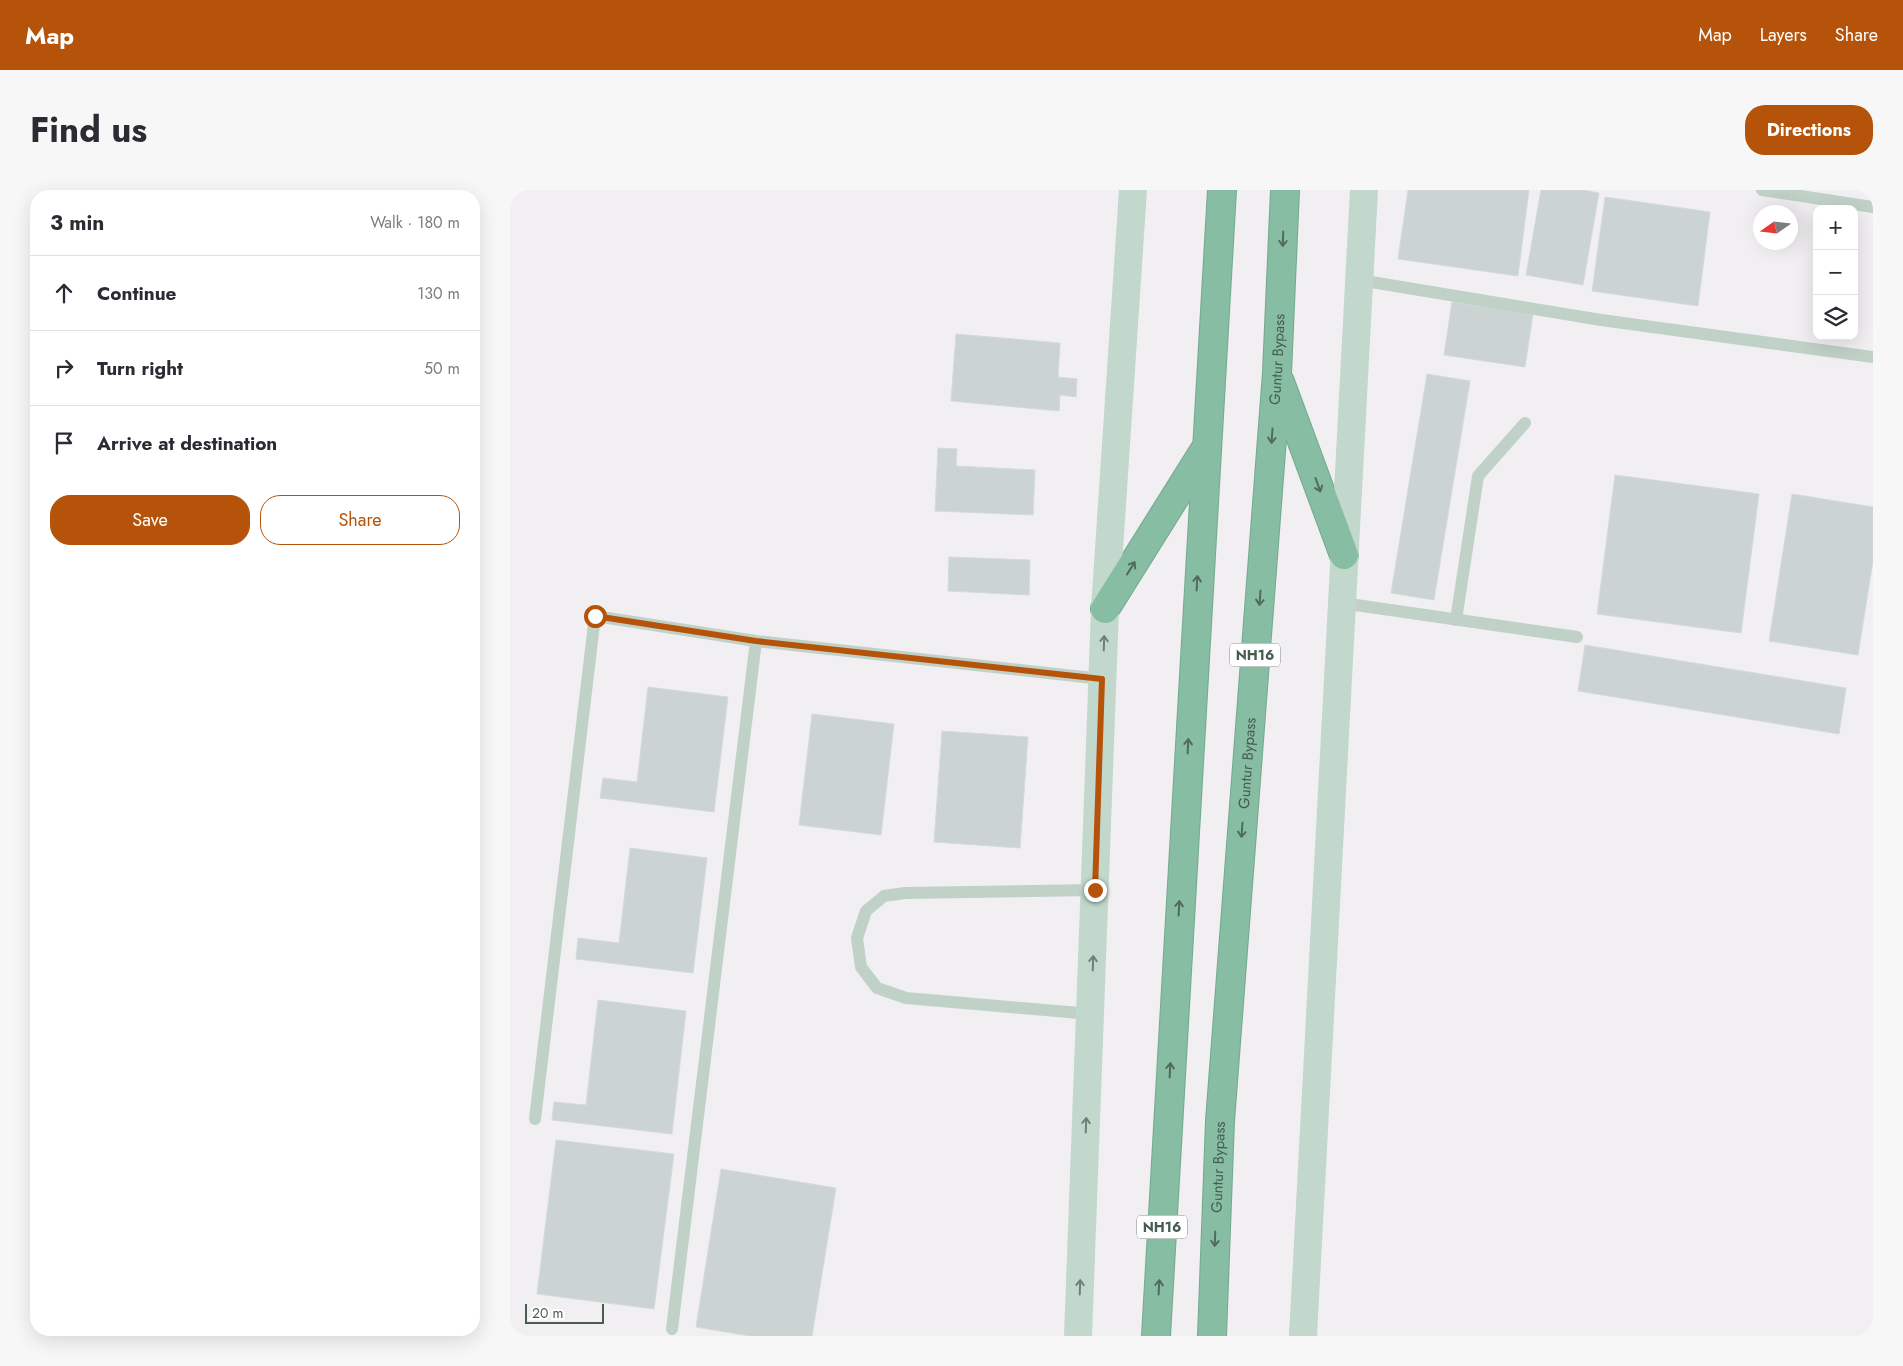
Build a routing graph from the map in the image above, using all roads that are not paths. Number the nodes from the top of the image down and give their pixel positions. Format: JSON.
{"nodes":[{"id":1,"x":1133,"y":190,"type":"edge"},
{"id":2,"x":1222,"y":190,"type":"edge"},
{"id":3,"x":1285,"y":190,"type":"edge"},
{"id":4,"x":1364,"y":190,"type":"edge"},
{"id":5,"x":1762,"y":190,"type":"edge"},
{"id":6,"x":1873,"y":206,"type":"edge"},
{"id":7,"x":1359,"y":280,"type":"junction"},
{"id":8,"x":1873,"y":356,"type":"edge"},
{"id":9,"x":1277,"y":374,"type":"junction"},
{"id":10,"x":1525,"y":423,"type":"dead end"},
{"id":11,"x":1205,"y":449,"type":"junction"},
{"id":12,"x":1344,"y":555,"type":"junction"},
{"id":13,"x":1342,"y":603,"type":"junction"},
{"id":14,"x":1105,"y":609,"type":"junction"},
{"id":15,"x":1456,"y":620,"type":"junction"},
{"id":16,"x":1577,"y":637,"type":"dead end"},
{"id":17,"x":756,"y":641,"type":"junction"},
{"id":18,"x":1102,"y":679,"type":"junction"},
{"id":19,"x":1095,"y":890,"type":"junction"},
{"id":20,"x":1091,"y":1014,"type":"junction"},
{"id":21,"x":535,"y":1119,"type":"dead end"},
{"id":22,"x":672,"y":1329,"type":"dead end"},
{"id":23,"x":1078,"y":1336,"type":"edge"},
{"id":24,"x":1156,"y":1336,"type":"edge"},
{"id":25,"x":1212,"y":1336,"type":"edge"},
{"id":26,"x":1303,"y":1336,"type":"edge"}],
"edges":[{"from":1,"to":14,"type":"street"},
{"from":2,"to":11,"type":"highway","number":"NH16"},
{"from":3,"to":9,"type":"highway","name":"Guntur Bypass","number":"NH16","one_way":true},
{"from":4,"to":7,"type":"street"},
{"from":5,"to":6,"type":"lane"},
{"from":7,"to":8,"type":"lane"},
{"from":7,"to":12,"type":"street"},
{"from":9,"to":12,"type":"highway","one_way":true},
{"from":9,"to":25,"type":"highway","name":"Guntur Bypass","number":"NH16","one_way":true},
{"from":10,"to":15,"type":"lane"},
{"from":14,"to":11,"type":"highway","one_way":true},
{"from":24,"to":11,"type":"highway","number":"NH16","one_way":true},
{"from":12,"to":13,"type":"street"},
{"from":13,"to":15,"type":"lane"},
{"from":13,"to":26,"type":"street"},
{"from":18,"to":14,"type":"street","one_way":true},
{"from":15,"to":16,"type":"lane"},
{"from":17,"to":18,"type":"lane"},
{"from":17,"to":21,"type":"lane"},
{"from":17,"to":22,"type":"lane"},
{"from":18,"to":19,"type":"street"},
{"from":20,"to":19,"type":"street","one_way":true},
{"from":19,"to":20,"type":"lane"},
{"from":23,"to":20,"type":"street","one_way":true}]}
